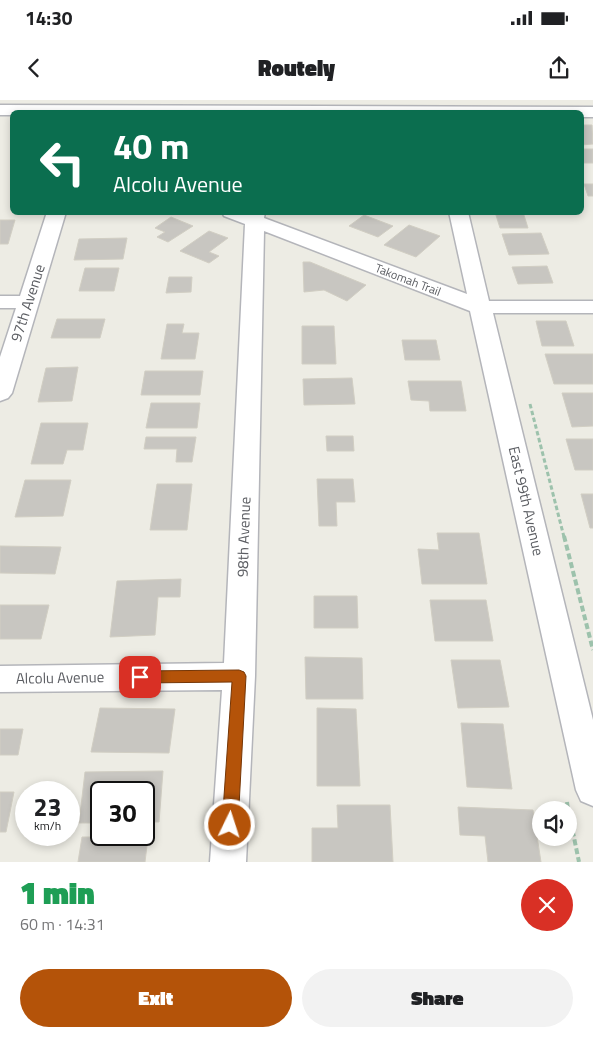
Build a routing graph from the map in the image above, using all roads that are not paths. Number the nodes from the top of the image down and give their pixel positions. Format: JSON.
{"nodes":[{"id":1,"x":258,"y":108,"type":"edge"},
{"id":2,"x":0,"y":110,"type":"edge"},
{"id":3,"x":346,"y":110,"type":"edge"},
{"id":4,"x":56,"y":215,"type":"edge"},
{"id":5,"x":459,"y":215,"type":"edge"},
{"id":6,"x":247,"y":216,"type":"edge"},
{"id":7,"x":0,"y":302,"type":"edge"},
{"id":8,"x":28,"y":302,"type":"junction"},
{"id":9,"x":593,"y":306,"type":"edge"},
{"id":10,"x":480,"y":307,"type":"junction"},
{"id":11,"x":0,"y":393,"type":"edge"},
{"id":12,"x":239,"y":676,"type":"junction"},
{"id":13,"x":0,"y":679,"type":"edge"},
{"id":14,"x":593,"y":790,"type":"edge"},
{"id":15,"x":228,"y":862,"type":"edge"}],
"edges":[{"from":1,"to":2,"type":"street"},
{"from":1,"to":3,"type":"street"},
{"from":4,"to":8,"type":"street","name":"97th Avenue"},
{"from":5,"to":10,"type":"street","name":"East 99th Avenue"},
{"from":6,"to":10,"type":"street","name":"Takomah Trail"},
{"from":6,"to":12,"type":"street","name":"98th Avenue"},
{"from":7,"to":8,"type":"street"},
{"from":8,"to":11,"type":"street","name":"97th Avenue"},
{"from":9,"to":10,"type":"street","name":"Takomah Trail"},
{"from":10,"to":14,"type":"street","name":"East 99th Avenue"},
{"from":12,"to":13,"type":"street","name":"Alcolu Avenue"},
{"from":12,"to":15,"type":"street","name":"98th Avenue"}]}
